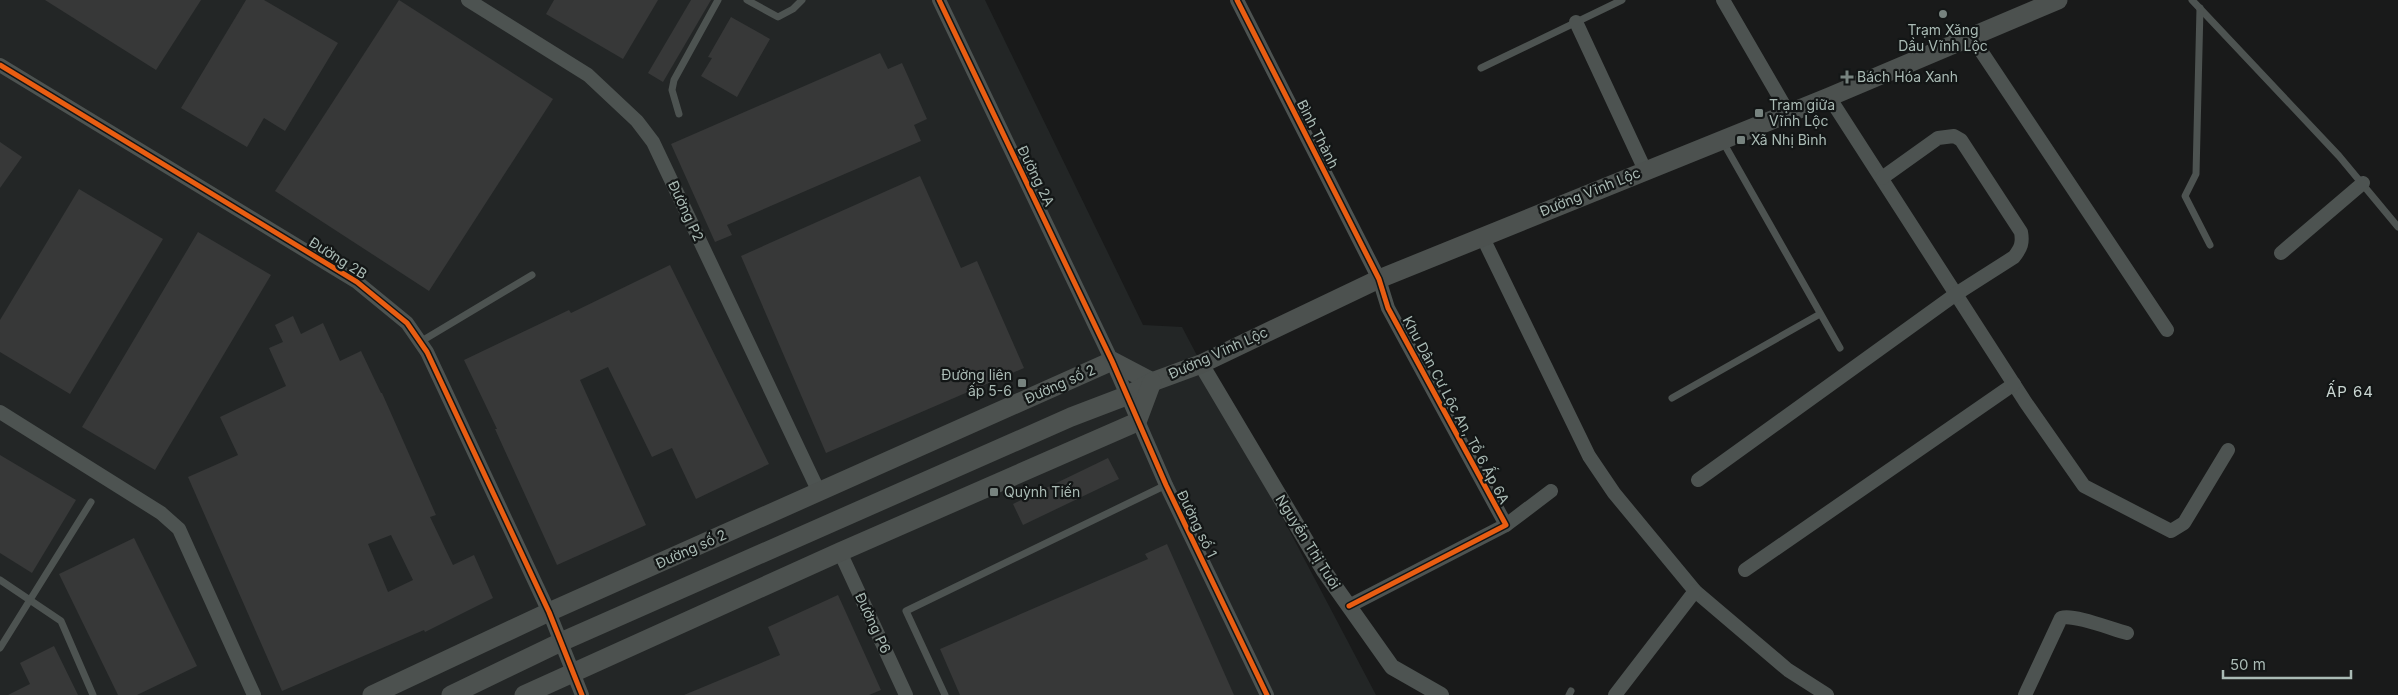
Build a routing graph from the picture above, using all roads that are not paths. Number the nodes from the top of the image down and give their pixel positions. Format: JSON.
{"nodes":[{"id":1,"x":468,"y":0,"type":"edge"},
{"id":2,"x":718,"y":0,"type":"edge"},
{"id":3,"x":747,"y":0,"type":"edge"},
{"id":4,"x":802,"y":0,"type":"edge"},
{"id":5,"x":939,"y":0,"type":"edge"},
{"id":6,"x":1238,"y":0,"type":"edge"},
{"id":7,"x":1622,"y":0,"type":"edge"},
{"id":8,"x":1724,"y":0,"type":"edge"},
{"id":9,"x":2058,"y":0,"type":"edge"},
{"id":10,"x":2192,"y":0,"type":"edge"},
{"id":11,"x":2200,"y":8,"type":"junction"},
{"id":12,"x":1576,"y":22,"type":"junction"},
{"id":13,"x":1971,"y":36,"type":"junction"},
{"id":14,"x":0,"y":65,"type":"edge"},
{"id":15,"x":1481,"y":68,"type":"dead end"},
{"id":16,"x":1829,"y":97,"type":"junction"},
{"id":17,"x":1788,"y":112,"type":"junction"},
{"id":18,"x":680,"y":114,"type":"dead end"},
{"id":19,"x":1721,"y":140,"type":"junction"},
{"id":20,"x":1645,"y":170,"type":"junction"},
{"id":21,"x":1882,"y":178,"type":"junction"},
{"id":22,"x":2363,"y":183,"type":"junction"},
{"id":23,"x":2398,"y":227,"type":"edge"},
{"id":24,"x":1482,"y":236,"type":"junction"},
{"id":25,"x":2210,"y":245,"type":"dead end"},
{"id":26,"x":2281,"y":253,"type":"dead end"},
{"id":27,"x":532,"y":274,"type":"dead end"},
{"id":28,"x":1378,"y":279,"type":"junction"},
{"id":29,"x":1956,"y":294,"type":"junction"},
{"id":30,"x":1820,"y":314,"type":"junction"},
{"id":31,"x":2167,"y":330,"type":"dead end"},
{"id":32,"x":420,"y":342,"type":"junction"},
{"id":33,"x":1840,"y":348,"type":"dead end"},
{"id":34,"x":1112,"y":361,"type":"junction"},
{"id":35,"x":1201,"y":364,"type":"junction"},
{"id":36,"x":1152,"y":382,"type":"junction"},
{"id":37,"x":2014,"y":384,"type":"junction"},
{"id":38,"x":1126,"y":396,"type":"junction"},
{"id":39,"x":1672,"y":398,"type":"dead end"},
{"id":40,"x":0,"y":412,"type":"edge"},
{"id":41,"x":1137,"y":422,"type":"junction"},
{"id":42,"x":2228,"y":450,"type":"dead end"},
{"id":43,"x":1698,"y":480,"type":"dead end"},
{"id":44,"x":1166,"y":485,"type":"junction"},
{"id":45,"x":1550,"y":491,"type":"dead end"},
{"id":46,"x":819,"y":492,"type":"junction"},
{"id":47,"x":91,"y":502,"type":"dead end"},
{"id":48,"x":1506,"y":525,"type":"junction"},
{"id":49,"x":840,"y":552,"type":"junction"},
{"id":50,"x":1745,"y":570,"type":"dead end"},
{"id":51,"x":0,"y":580,"type":"edge"},
{"id":52,"x":1695,"y":591,"type":"junction"},
{"id":53,"x":32,"y":599,"type":"junction"},
{"id":54,"x":1349,"y":606,"type":"junction"},
{"id":55,"x":549,"y":612,"type":"junction"},
{"id":56,"x":2127,"y":634,"type":"dead end"},
{"id":57,"x":560,"y":642,"type":"junction"},
{"id":58,"x":0,"y":648,"type":"edge"},
{"id":59,"x":572,"y":672,"type":"junction"},
{"id":60,"x":94,"y":695,"type":"edge"},
{"id":61,"x":254,"y":695,"type":"edge"},
{"id":62,"x":372,"y":695,"type":"edge"},
{"id":63,"x":451,"y":695,"type":"edge"},
{"id":64,"x":524,"y":695,"type":"edge"},
{"id":65,"x":582,"y":695,"type":"edge"},
{"id":66,"x":906,"y":695,"type":"edge"},
{"id":67,"x":945,"y":695,"type":"edge"},
{"id":68,"x":1267,"y":695,"type":"edge"},
{"id":69,"x":1441,"y":695,"type":"edge"},
{"id":70,"x":1615,"y":695,"type":"edge"},
{"id":71,"x":1827,"y":695,"type":"edge"},
{"id":72,"x":2025,"y":695,"type":"edge"}],
"edges":[{"from":1,"to":46,"type":"street","name":"Đường P2"},
{"from":2,"to":18,"type":"lane"},
{"from":3,"to":4,"type":"lane"},
{"from":5,"to":34,"type":"street","name":"Đường 2A"},
{"from":6,"to":28,"type":"street","name":"Bình Thành"},
{"from":7,"to":12,"type":"lane"},
{"from":8,"to":17,"type":"street"},
{"from":9,"to":13,"type":"main road","name":"Đường Vĩnh Lộc"},
{"from":10,"to":11,"type":"lane"},
{"from":11,"to":22,"type":"lane"},
{"from":11,"to":25,"type":"lane"},
{"from":12,"to":15,"type":"lane"},
{"from":12,"to":20,"type":"street"},
{"from":13,"to":16,"type":"main road","name":"Đường Vĩnh Lộc"},
{"from":13,"to":31,"type":"street"},
{"from":14,"to":32,"type":"street","name":"Đường 2B"},
{"from":16,"to":17,"type":"main road","name":"Đường Vĩnh Lộc"},
{"from":16,"to":21,"type":"street"},
{"from":17,"to":19,"type":"main road","name":"Đường Vĩnh Lộc"},
{"from":19,"to":20,"type":"main road","name":"Đường Vĩnh Lộc"},
{"from":19,"to":30,"type":"lane"},
{"from":20,"to":24,"type":"main road","name":"Đường Vĩnh Lộc"},
{"from":21,"to":29,"type":"street"},
{"from":21,"to":29,"type":"street"},
{"from":22,"to":23,"type":"lane"},
{"from":22,"to":26,"type":"street"},
{"from":24,"to":28,"type":"main road","name":"Đường Vĩnh Lộc"},
{"from":24,"to":52,"type":"street"},
{"from":27,"to":32,"type":"lane"},
{"from":28,"to":35,"type":"main road","name":"Đường Vĩnh Lộc"},
{"from":28,"to":48,"type":"street","name":"Khu Dân Cư Lộc An, Tổ 6 Ấp 6A"},
{"from":29,"to":37,"type":"street"},
{"from":29,"to":43,"type":"street"},
{"from":30,"to":33,"type":"lane"},
{"from":30,"to":39,"type":"lane"},
{"from":32,"to":55,"type":"street","name":"Đường 2B"},
{"from":34,"to":36,"type":"main road","name":"Đường số 2"},
{"from":34,"to":38,"type":"street","name":"Đường số 1"},
{"from":34,"to":46,"type":"main road","name":"Đường số 2"},
{"from":35,"to":36,"type":"main road","name":"Đường Vĩnh Lộc"},
{"from":35,"to":54,"type":"street","name":"Nguyễn Thị Tuôi"},
{"from":36,"to":38,"type":"main road","name":"Đường Vĩnh Lộc"},
{"from":36,"to":41,"type":"main road"},
{"from":37,"to":42,"type":"street"},
{"from":37,"to":50,"type":"street"},
{"from":38,"to":41,"type":"street","name":"Đường số 1"},
{"from":38,"to":57,"type":"main road"},
{"from":40,"to":61,"type":"street"},
{"from":41,"to":44,"type":"street","name":"Đường số 1"},
{"from":41,"to":49,"type":"main road"},
{"from":44,"to":67,"type":"lane"},
{"from":44,"to":68,"type":"street","name":"Đường số 1"},
{"from":45,"to":48,"type":"street"},
{"from":46,"to":55,"type":"main road","name":"Đường số 2"},
{"from":47,"to":53,"type":"lane"},
{"from":48,"to":54,"type":"street","name":"Khu Dân Cư Lộc An, Tổ 6 Ấp 6A"},
{"from":49,"to":59,"type":"main road"},
{"from":49,"to":66,"type":"street","name":"Đường P6"},
{"from":51,"to":53,"type":"lane"},
{"from":52,"to":70,"type":"street"},
{"from":52,"to":71,"type":"street"},
{"from":53,"to":58,"type":"lane"},
{"from":53,"to":60,"type":"lane"},
{"from":54,"to":69,"type":"street","name":"Nguyễn Thị Tuôi"},
{"from":55,"to":57,"type":"street","name":"Đường 2B"},
{"from":55,"to":62,"type":"main road","name":"Đường số 2"},
{"from":56,"to":72,"type":"street"},
{"from":57,"to":59,"type":"street","name":"Đường 2B"},
{"from":57,"to":63,"type":"main road"},
{"from":59,"to":64,"type":"main road"},
{"from":59,"to":65,"type":"street","name":"Đường 2B"}]}
